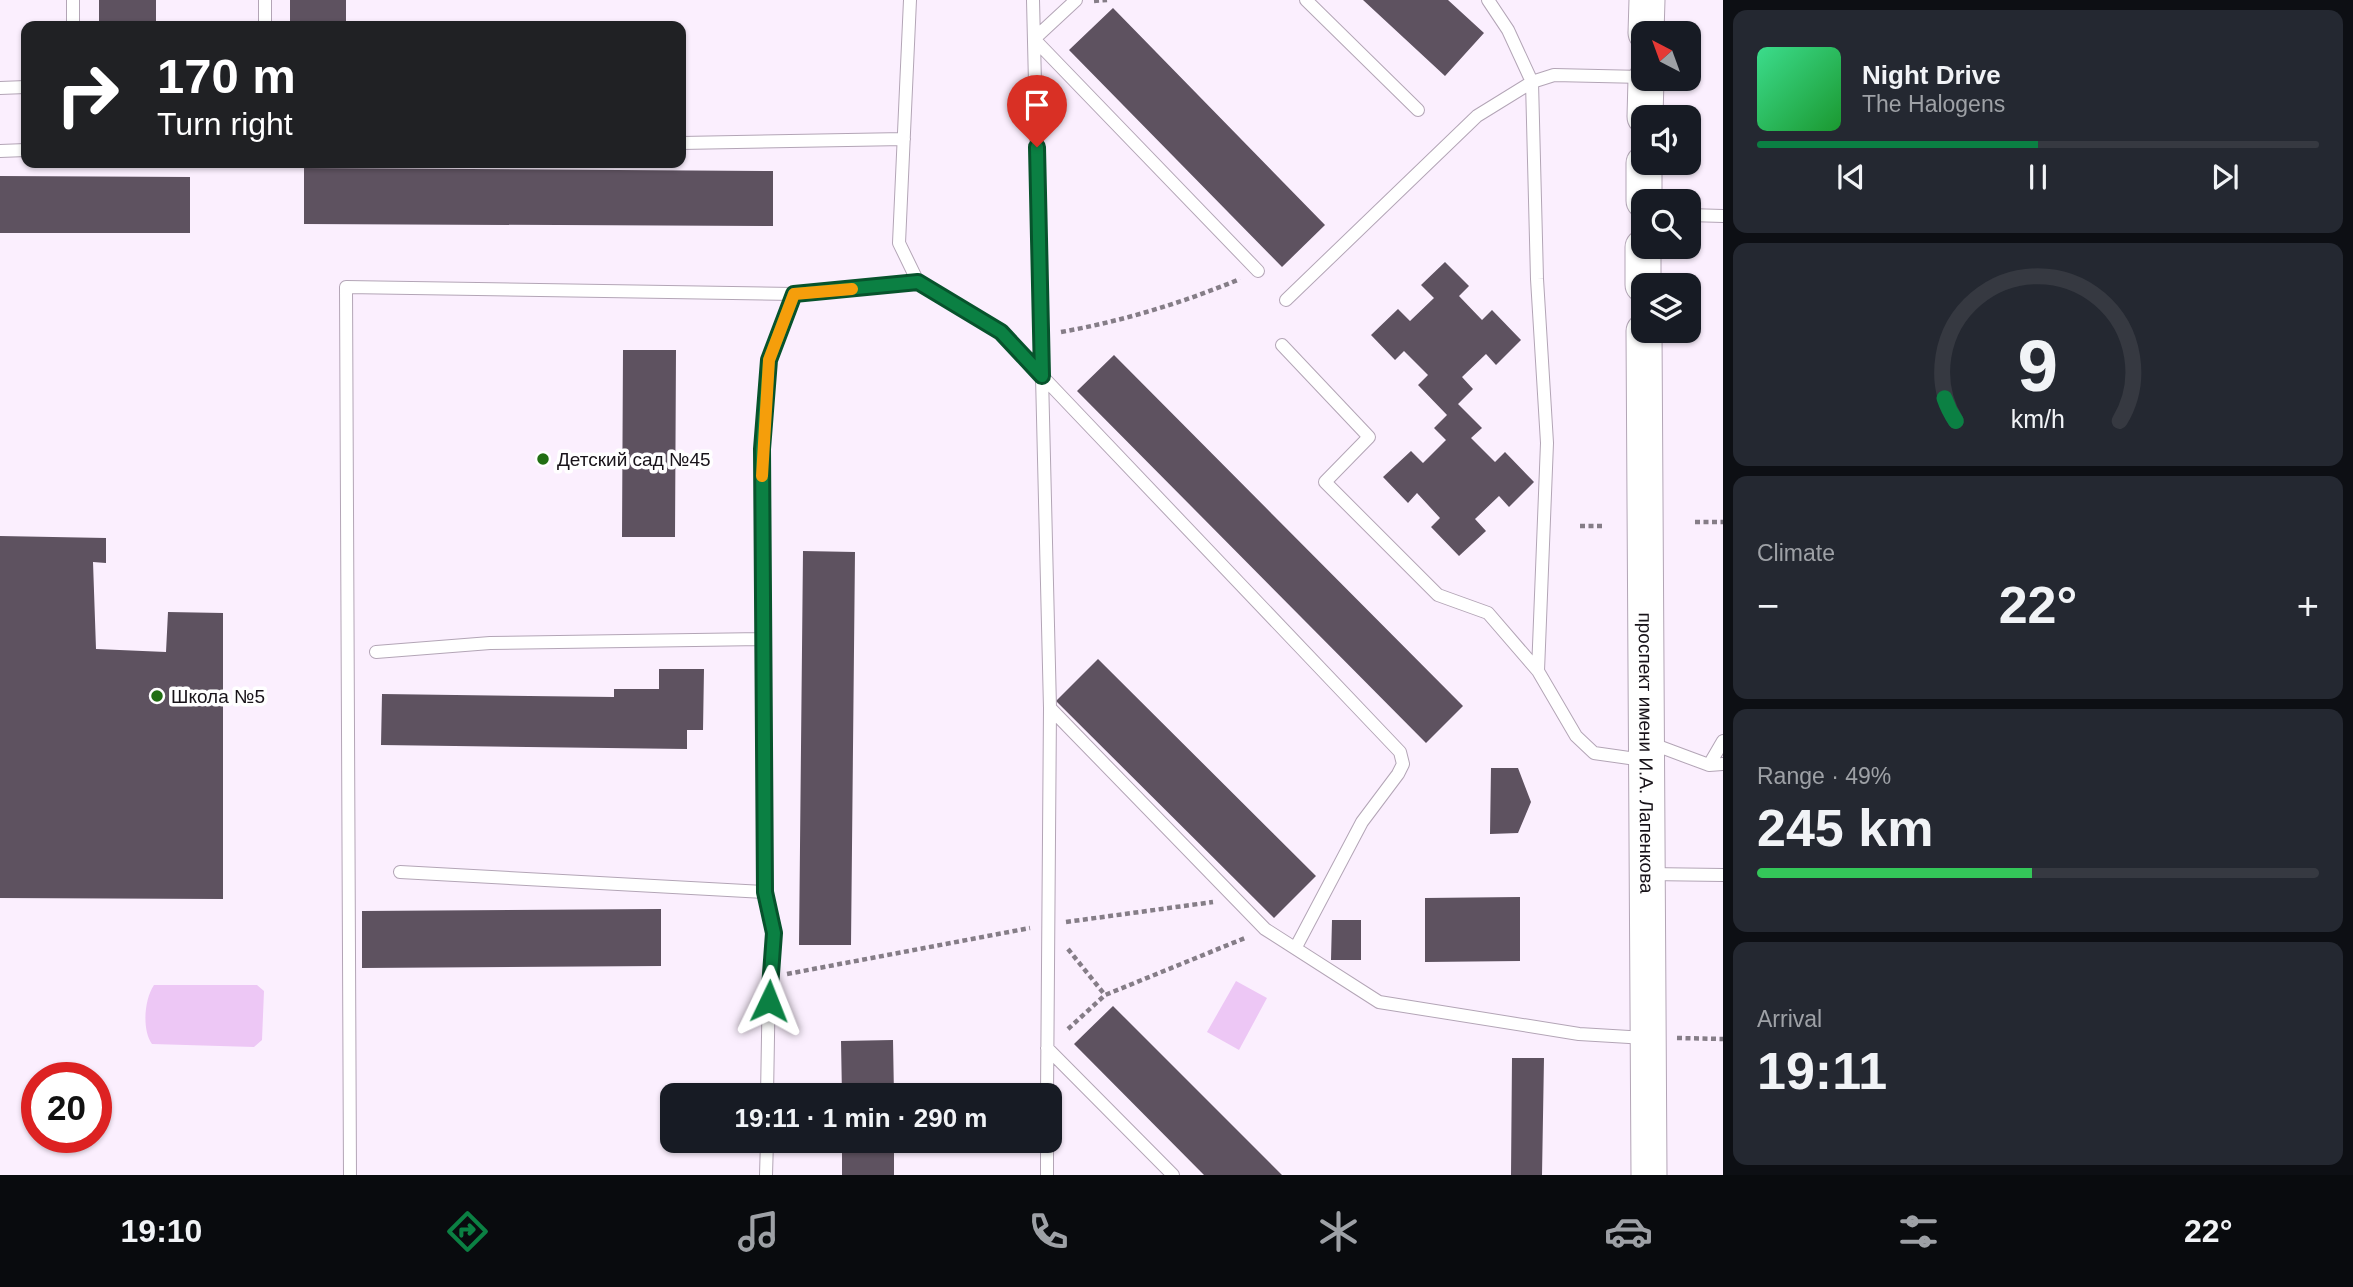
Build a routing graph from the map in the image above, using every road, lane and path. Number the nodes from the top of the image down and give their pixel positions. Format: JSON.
{"nodes":[{"id":1,"x":73,"y":0,"type":"edge"},
{"id":2,"x":265,"y":0,"type":"edge"},
{"id":3,"x":910,"y":0,"type":"edge"},
{"id":4,"x":1033,"y":0,"type":"edge"},
{"id":5,"x":1076,"y":0,"type":"edge"},
{"id":6,"x":1306,"y":0,"type":"edge"},
{"id":7,"x":1488,"y":0,"type":"edge"},
{"id":8,"x":1647,"y":0,"type":"edge"},
{"id":9,"x":73,"y":21,"type":"edge"},
{"id":10,"x":265,"y":21,"type":"edge"},
{"id":11,"x":1646,"y":21,"type":"edge"},
{"id":12,"x":1034,"y":39,"type":"junction"},
{"id":13,"x":1631,"y":78,"type":"edge"},
{"id":14,"x":1532,"y":82,"type":"junction"},
{"id":15,"x":21,"y":87,"type":"edge"},
{"id":16,"x":0,"y":88,"type":"edge"},
{"id":17,"x":1418,"y":110,"type":"dead end"},
{"id":18,"x":904,"y":139,"type":"junction"},
{"id":19,"x":686,"y":143,"type":"edge"},
{"id":20,"x":21,"y":150,"type":"edge"},
{"id":21,"x":0,"y":151,"type":"edge"},
{"id":22,"x":1701,"y":215,"type":"edge"},
{"id":23,"x":1723,"y":216,"type":"edge"},
{"id":24,"x":1258,"y":271,"type":"joint"},
{"id":25,"x":918,"y":282,"type":"junction"},
{"id":26,"x":794,"y":294,"type":"junction"},
{"id":27,"x":1286,"y":300,"type":"dead end"},
{"id":28,"x":1041,"y":336,"type":"junction"},
{"id":29,"x":1643,"y":343,"type":"edge"},
{"id":30,"x":1282,"y":345,"type":"dead end"},
{"id":31,"x":1042,"y":376,"type":"junction"},
{"id":32,"x":1695,"y":522,"type":"dead end"},
{"id":33,"x":1723,"y":522,"type":"edge"},
{"id":34,"x":1580,"y":526,"type":"dead end"},
{"id":35,"x":1604,"y":526,"type":"dead end"},
{"id":36,"x":762,"y":639,"type":"junction"},
{"id":37,"x":376,"y":652,"type":"dead end"},
{"id":38,"x":1538,"y":671,"type":"junction"},
{"id":39,"x":1050,"y":708,"type":"junction"},
{"id":40,"x":1723,"y":741,"type":"edge"},
{"id":41,"x":1647,"y":751,"type":"junction"},
{"id":42,"x":1723,"y":764,"type":"edge"},
{"id":43,"x":1709,"y":765,"type":"junction"},
{"id":44,"x":400,"y":872,"type":"dead end"},
{"id":45,"x":1648,"y":874,"type":"junction"},
{"id":46,"x":1723,"y":875,"type":"edge"},
{"id":47,"x":765,"y":892,"type":"junction"},
{"id":48,"x":1236,"y":899,"type":"junction"},
{"id":49,"x":1048,"y":924,"type":"junction"},
{"id":50,"x":1265,"y":929,"type":"junction"},
{"id":51,"x":1296,"y":947,"type":"junction"},
{"id":52,"x":769,"y":978,"type":"junction"},
{"id":53,"x":1105,"y":995,"type":"junction"},
{"id":54,"x":1648,"y":1038,"type":"junction"},
{"id":55,"x":1723,"y":1039,"type":"edge"},
{"id":56,"x":1047,"y":1048,"type":"junction"},
{"id":57,"x":767,"y":1083,"type":"edge"},
{"id":58,"x":1047,"y":1083,"type":"edge"},
{"id":59,"x":767,"y":1153,"type":"edge"},
{"id":60,"x":1047,"y":1153,"type":"edge"},
{"id":61,"x":350,"y":1175,"type":"edge"},
{"id":62,"x":766,"y":1175,"type":"edge"},
{"id":63,"x":1047,"y":1175,"type":"edge"},
{"id":64,"x":1173,"y":1175,"type":"edge"},
{"id":65,"x":1650,"y":1175,"type":"edge"}],
"edges":[{"from":1,"to":9,"type":"lane"},
{"from":2,"to":10,"type":"lane"},
{"from":3,"to":18,"type":"lane"},
{"from":4,"to":12,"type":"lane"},
{"from":5,"to":12,"type":"lane"},
{"from":6,"to":17,"type":"lane"},
{"from":7,"to":14,"type":"lane"},
{"from":8,"to":11,"type":"main road"},
{"from":12,"to":24,"type":"lane"},
{"from":12,"to":28,"type":"lane"},
{"from":13,"to":14,"type":"lane"},
{"from":14,"to":27,"type":"lane"},
{"from":14,"to":38,"type":"lane"},
{"from":15,"to":16,"type":"lane"},
{"from":18,"to":19,"type":"lane"},
{"from":18,"to":25,"type":"lane"},
{"from":20,"to":21,"type":"lane"},
{"from":22,"to":23,"type":"lane"},
{"from":24,"to":28,"type":"path"},
{"from":25,"to":26,"type":"lane"},
{"from":25,"to":31,"type":"lane"},
{"from":26,"to":36,"type":"lane"},
{"from":26,"to":61,"type":"lane"},
{"from":28,"to":31,"type":"lane"},
{"from":29,"to":41,"type":"main road","name":"проспект имени И.А. Лапенкова"},
{"from":30,"to":38,"type":"lane"},
{"from":31,"to":39,"type":"lane"},
{"from":31,"to":51,"type":"lane"},
{"from":32,"to":33,"type":"path"},
{"from":34,"to":35,"type":"path"},
{"from":36,"to":37,"type":"lane"},
{"from":36,"to":47,"type":"lane"},
{"from":38,"to":41,"type":"lane"},
{"from":39,"to":48,"type":"lane"},
{"from":39,"to":49,"type":"lane"},
{"from":40,"to":43,"type":"lane"},
{"from":41,"to":43,"type":"lane"},
{"from":41,"to":45,"type":"main road","name":"проспект имени И.А. Лапенкова"},
{"from":42,"to":43,"type":"lane"},
{"from":44,"to":47,"type":"lane"},
{"from":45,"to":46,"type":"lane"},
{"from":45,"to":54,"type":"main road","name":"проспект имени И.А. Лапенкова"},
{"from":47,"to":52,"type":"lane"},
{"from":48,"to":49,"type":"path"},
{"from":48,"to":50,"type":"lane"},
{"from":49,"to":52,"type":"path"},
{"from":49,"to":53,"type":"path"},
{"from":49,"to":56,"type":"lane"},
{"from":50,"to":51,"type":"lane"},
{"from":50,"to":53,"type":"path"},
{"from":51,"to":54,"type":"lane"},
{"from":52,"to":57,"type":"lane"},
{"from":53,"to":56,"type":"path"},
{"from":54,"to":55,"type":"path"},
{"from":54,"to":65,"type":"main road","name":"проспект имени И.А. Лапенкова"},
{"from":56,"to":58,"type":"lane"},
{"from":56,"to":64,"type":"lane"},
{"from":59,"to":62,"type":"lane"},
{"from":60,"to":63,"type":"lane"}]}
